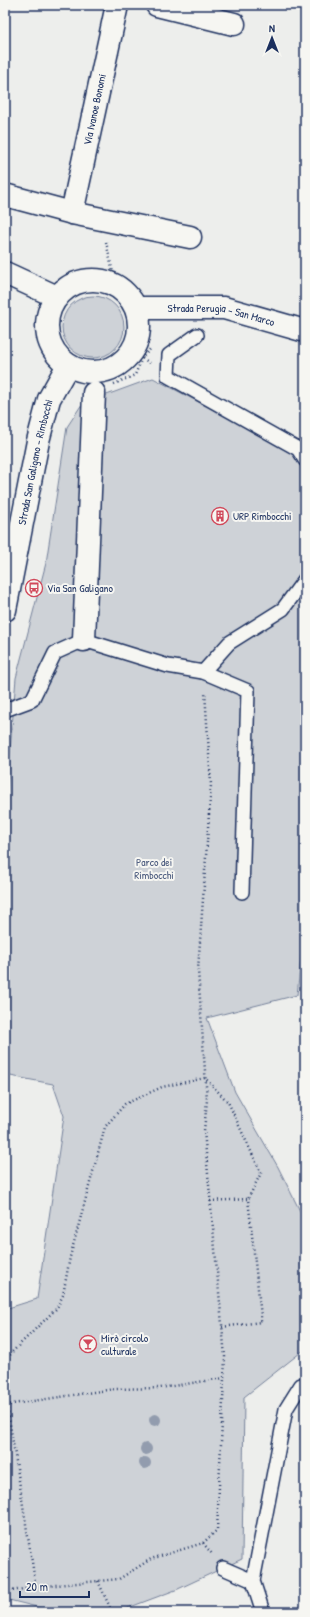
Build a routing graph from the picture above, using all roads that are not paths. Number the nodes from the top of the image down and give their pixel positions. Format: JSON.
{"nodes":[{"id":1,"x":117,"y":5,"type":"edge"},
{"id":2,"x":157,"y":5,"type":"edge"},
{"id":3,"x":234,"y":24,"type":"dead end"},
{"id":4,"x":5,"y":195,"type":"edge"},
{"id":5,"x":72,"y":213,"type":"junction"},
{"id":6,"x":190,"y":237,"type":"dead end"},
{"id":7,"x":5,"y":273,"type":"edge"},
{"id":8,"x":57,"y":296,"type":"junction"},
{"id":9,"x":136,"y":308,"type":"junction"},
{"id":10,"x":305,"y":331,"type":"edge"},
{"id":11,"x":197,"y":335,"type":"dead end"},
{"id":12,"x":68,"y":365,"type":"junction"},
{"id":13,"x":94,"y":393,"type":"road end"},
{"id":14,"x":305,"y":460,"type":"edge"},
{"id":15,"x":305,"y":579,"type":"edge"},
{"id":16,"x":5,"y":610,"type":"edge"},
{"id":17,"x":84,"y":640,"type":"junction"},
{"id":18,"x":203,"y":672,"type":"junction"},
{"id":19,"x":5,"y":710,"type":"edge"},
{"id":20,"x":242,"y":892,"type":"dead end"},
{"id":21,"x":305,"y":1384,"type":"edge"},
{"id":22,"x":223,"y":1568,"type":"dead end"},
{"id":23,"x":253,"y":1581,"type":"junction"},
{"id":24,"x":264,"y":1612,"type":"edge"}],
"edges":[{"from":1,"to":5,"type":"street","name":"Via Ivanoe Bonomi"},
{"from":2,"to":3,"type":"street"},
{"from":4,"to":5,"type":"street"},
{"from":5,"to":6,"type":"street"},
{"from":7,"to":8,"type":"street"},
{"from":8,"to":9,"type":"street"},
{"from":8,"to":12,"type":"street"},
{"from":9,"to":10,"type":"street","name":"Strada Perugia - San Marco"},
{"from":9,"to":12,"type":"street"},
{"from":11,"to":14,"type":"lane"},
{"from":12,"to":16,"type":"street","name":"Strada San Galigano - Rimbocchi"},
{"from":13,"to":17,"type":"street"},
{"from":15,"to":18,"type":"lane"},
{"from":17,"to":18,"type":"lane"},
{"from":17,"to":19,"type":"lane"},
{"from":18,"to":20,"type":"lane"},
{"from":21,"to":23,"type":"lane"},
{"from":22,"to":23,"type":"lane"},
{"from":23,"to":24,"type":"lane"}]}
